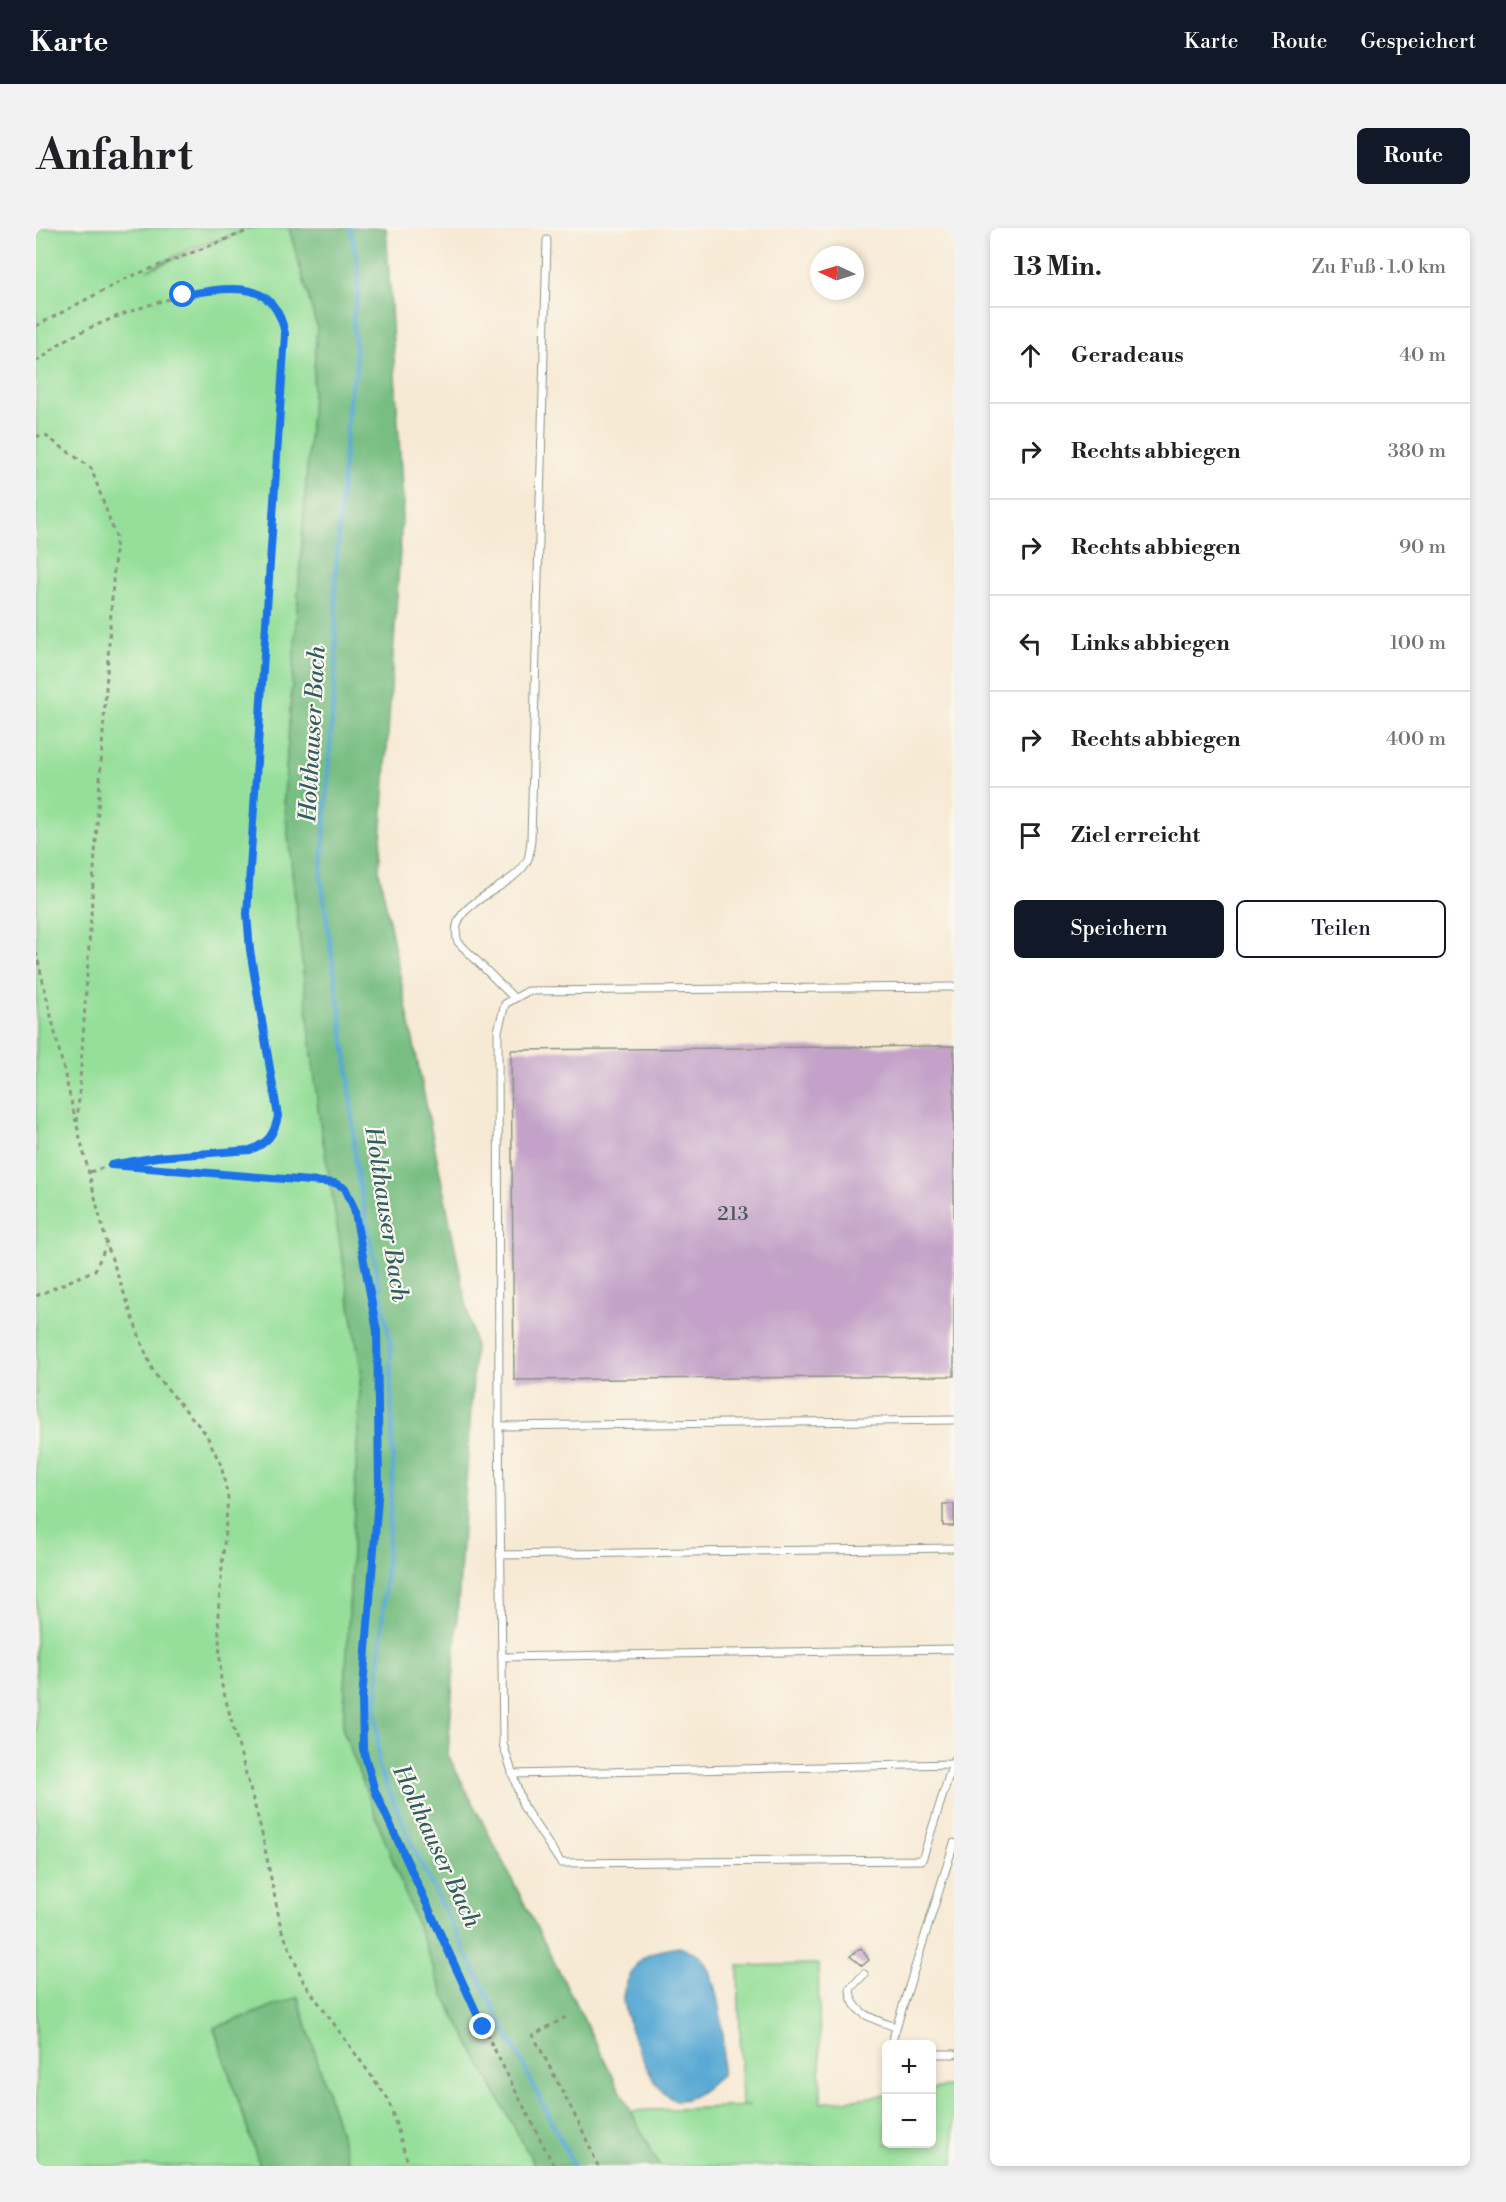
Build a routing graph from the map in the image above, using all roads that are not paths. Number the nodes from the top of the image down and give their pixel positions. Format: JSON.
{"nodes":[{"id":1,"x":547,"y":240,"type":"dead end"},
{"id":2,"x":954,"y":987,"type":"edge"},
{"id":3,"x":514,"y":998,"type":"junction"},
{"id":4,"x":954,"y":1420,"type":"edge"},
{"id":5,"x":499,"y":1426,"type":"junction"},
{"id":6,"x":954,"y":1548,"type":"edge"},
{"id":7,"x":500,"y":1555,"type":"junction"},
{"id":8,"x":954,"y":1649,"type":"edge"},
{"id":9,"x":502,"y":1657,"type":"junction"},
{"id":10,"x":953,"y":1762,"type":"edge"},
{"id":11,"x":512,"y":1774,"type":"junction"},
{"id":12,"x":954,"y":1844,"type":"edge"},
{"id":13,"x":864,"y":1974,"type":"dead end"},
{"id":14,"x":896,"y":2026,"type":"junction"},
{"id":15,"x":892,"y":2040,"type":"edge"},
{"id":16,"x":936,"y":2054,"type":"edge"},
{"id":17,"x":954,"y":2054,"type":"edge"}],
"edges":[{"from":1,"to":3,"type":"lane"},
{"from":2,"to":3,"type":"lane"},
{"from":3,"to":5,"type":"lane"},
{"from":4,"to":5,"type":"lane"},
{"from":5,"to":7,"type":"lane"},
{"from":6,"to":7,"type":"lane"},
{"from":7,"to":9,"type":"lane"},
{"from":8,"to":9,"type":"lane"},
{"from":9,"to":11,"type":"lane"},
{"from":10,"to":11,"type":"lane"},
{"from":10,"to":11,"type":"lane"},
{"from":12,"to":14,"type":"lane"},
{"from":13,"to":14,"type":"lane"},
{"from":14,"to":15,"type":"lane"},
{"from":16,"to":17,"type":"lane"}]}
